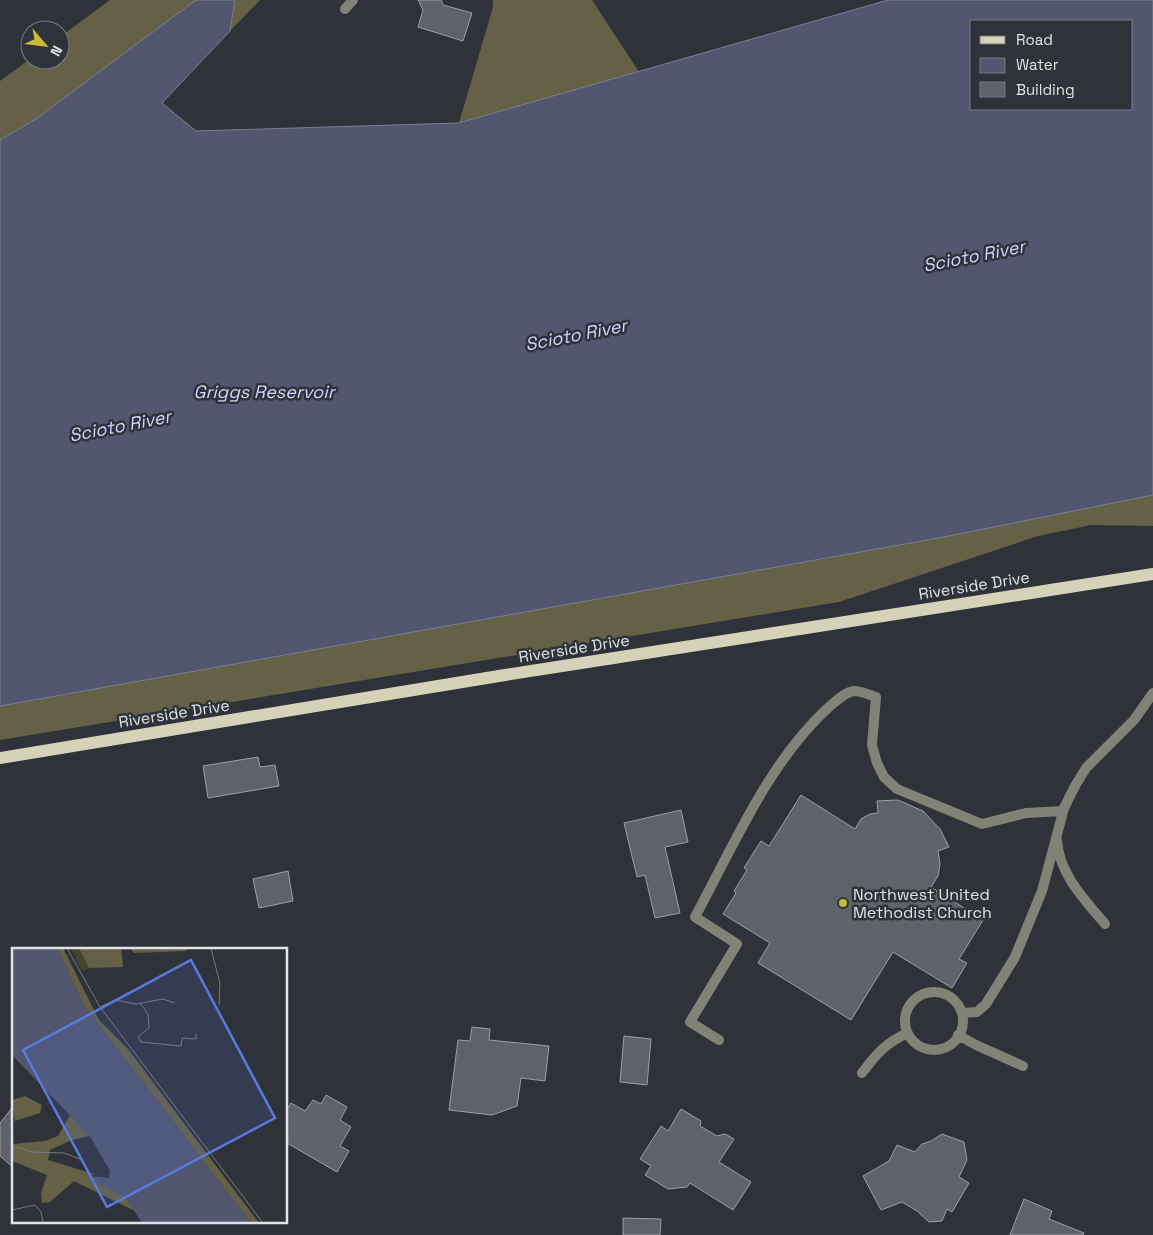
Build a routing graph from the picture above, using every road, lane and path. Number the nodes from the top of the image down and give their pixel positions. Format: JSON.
{"nodes":[{"id":1,"x":353,"y":0,"type":"edge"},
{"id":2,"x":345,"y":9,"type":"dead end"},
{"id":3,"x":1153,"y":574,"type":"edge"},
{"id":4,"x":1153,"y":693,"type":"edge"},
{"id":5,"x":0,"y":758,"type":"edge"},
{"id":6,"x":1063,"y":811,"type":"junction"},
{"id":7,"x":1057,"y":832,"type":"junction"},
{"id":8,"x":1105,"y":924,"type":"dead end"},
{"id":9,"x":962,"y":1013,"type":"junction"},
{"id":10,"x":907,"y":1033,"type":"junction"},
{"id":11,"x":958,"y":1035,"type":"junction"},
{"id":12,"x":719,"y":1040,"type":"dead end"},
{"id":13,"x":1023,"y":1066,"type":"dead end"},
{"id":14,"x":862,"y":1073,"type":"dead end"}],
"edges":[{"from":1,"to":2,"type":"lane"},
{"from":3,"to":5,"type":"main road","name":"Riverside Drive"},
{"from":4,"to":6,"type":"lane"},
{"from":6,"to":7,"type":"lane"},
{"from":6,"to":12,"type":"lane"},
{"from":7,"to":8,"type":"lane"},
{"from":7,"to":9,"type":"lane"},
{"from":9,"to":10,"type":"lane"},
{"from":9,"to":11,"type":"lane"},
{"from":10,"to":11,"type":"lane"},
{"from":10,"to":14,"type":"lane"},
{"from":11,"to":13,"type":"lane"}]}
